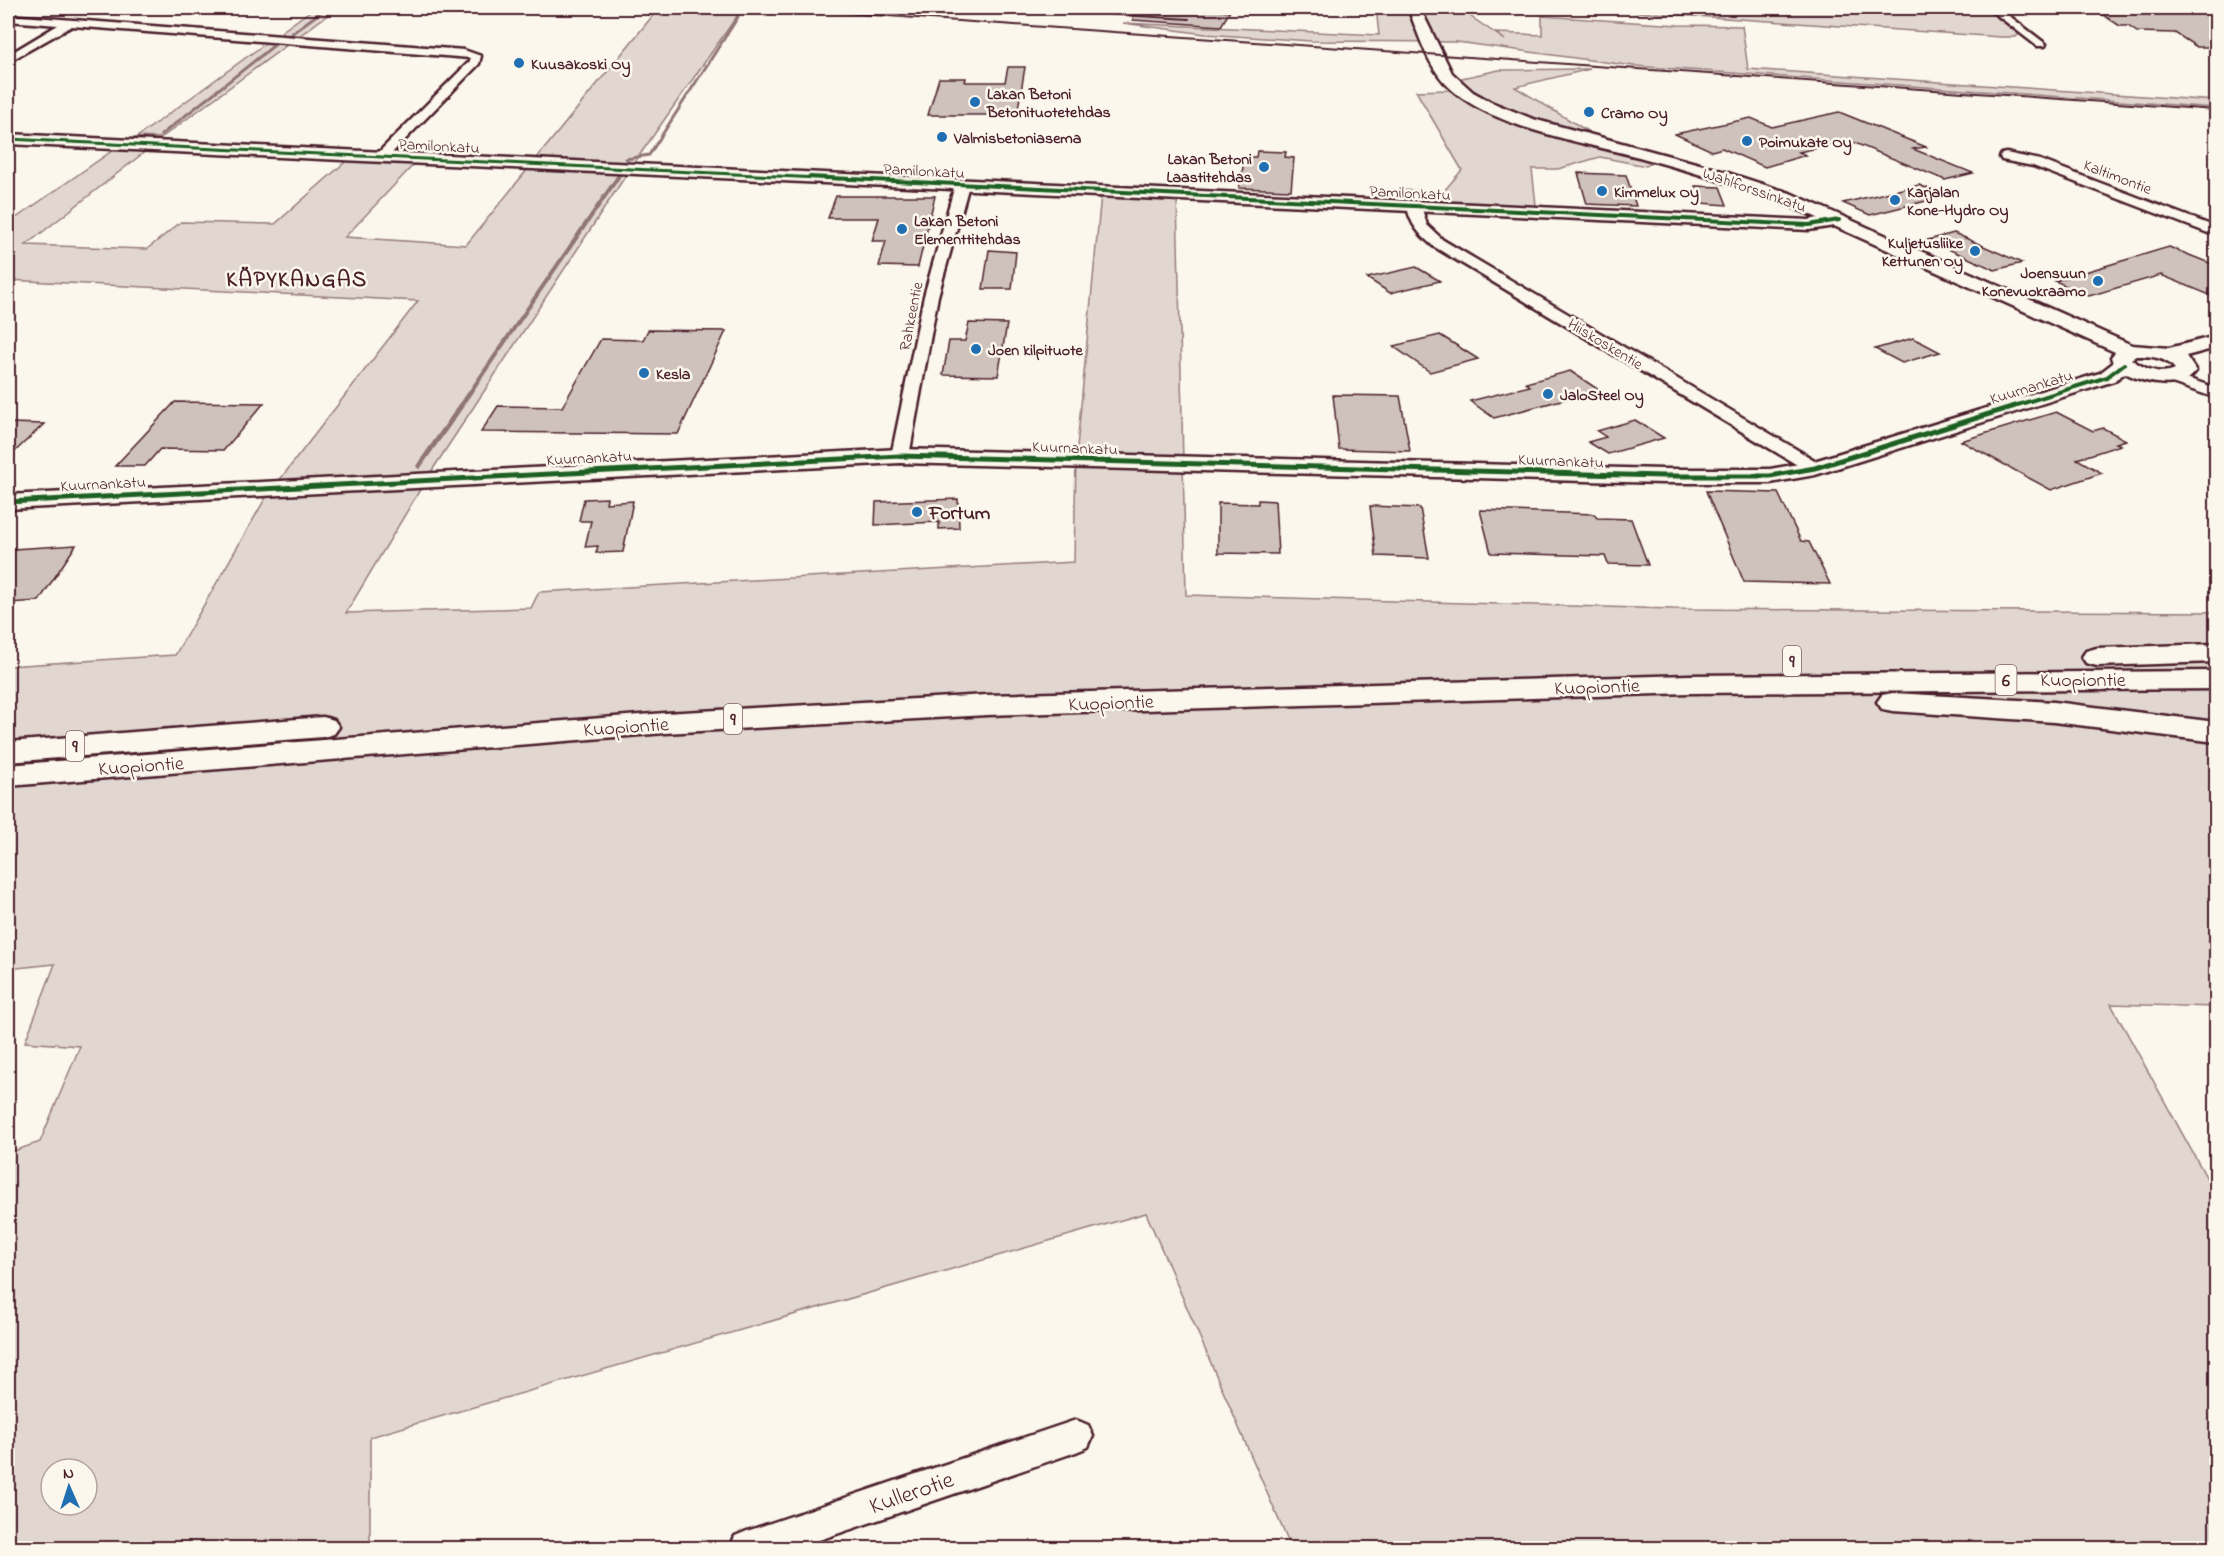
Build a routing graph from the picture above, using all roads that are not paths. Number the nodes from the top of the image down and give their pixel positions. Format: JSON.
{"nodes":[{"id":1,"x":1414,"y":8,"type":"edge"},
{"id":2,"x":1993,"y":8,"type":"edge"},
{"id":3,"x":8,"y":18,"type":"edge"},
{"id":4,"x":71,"y":22,"type":"junction"},
{"id":5,"x":2042,"y":44,"type":"dead end"},
{"id":6,"x":8,"y":59,"type":"edge"},
{"id":7,"x":8,"y":139,"type":"edge"},
{"id":8,"x":382,"y":156,"type":"junction"},
{"id":9,"x":2006,"y":157,"type":"dead end"},
{"id":10,"x":962,"y":185,"type":"junction"},
{"id":11,"x":1414,"y":206,"type":"junction"},
{"id":12,"x":1839,"y":220,"type":"junction"},
{"id":13,"x":2217,"y":232,"type":"edge"},
{"id":14,"x":2217,"y":342,"type":"edge"},
{"id":15,"x":2167,"y":355,"type":"junction"},
{"id":16,"x":2127,"y":358,"type":"junction"},
{"id":17,"x":2178,"y":374,"type":"junction"},
{"id":18,"x":2148,"y":375,"type":"junction"},
{"id":19,"x":2081,"y":385,"type":"junction"},
{"id":20,"x":2217,"y":392,"type":"edge"},
{"id":21,"x":900,"y":456,"type":"junction"},
{"id":22,"x":1815,"y":468,"type":"junction"},
{"id":23,"x":8,"y":502,"type":"edge"},
{"id":24,"x":2217,"y":656,"type":"edge"},
{"id":25,"x":2217,"y":680,"type":"edge"},
{"id":26,"x":1796,"y":683,"type":"joint"},
{"id":27,"x":1280,"y":697,"type":"junction"},
{"id":28,"x":2217,"y":732,"type":"edge"},
{"id":29,"x":221,"y":747,"type":"junction"},
{"id":30,"x":8,"y":752,"type":"edge"},
{"id":31,"x":137,"y":753,"type":"junction"},
{"id":32,"x":8,"y":776,"type":"edge"},
{"id":33,"x":1076,"y":1436,"type":"dead end"},
{"id":34,"x":747,"y":1548,"type":"edge"}],
"edges":[{"from":1,"to":12,"type":"street","name":"Wahlforssinkatu"},
{"from":2,"to":5,"type":"street"},
{"from":3,"to":4,"type":"street"},
{"from":4,"to":6,"type":"street"},
{"from":4,"to":8,"type":"street"},
{"from":7,"to":8,"type":"street","name":"Pamilonkatu"},
{"from":8,"to":10,"type":"street","name":"Pamilonkatu"},
{"from":9,"to":13,"type":"street","name":"Kaltimontie"},
{"from":10,"to":11,"type":"street","name":"Pamilonkatu"},
{"from":10,"to":21,"type":"street","name":"Rahkeentie"},
{"from":11,"to":12,"type":"street","name":"Pamilonkatu"},
{"from":11,"to":22,"type":"street","name":"Hiiskoskentie"},
{"from":12,"to":16,"type":"street","name":"Wahlforssinkatu"},
{"from":14,"to":15,"type":"street"},
{"from":15,"to":16,"type":"street"},
{"from":15,"to":17,"type":"street"},
{"from":16,"to":18,"type":"street","name":"Wahlforssinkatu"},
{"from":16,"to":19,"type":"street","name":"Kuurnankatu"},
{"from":17,"to":18,"type":"street"},
{"from":17,"to":20,"type":"street"},
{"from":18,"to":19,"type":"street","name":"Kuurnankatu"},
{"from":19,"to":22,"type":"street","name":"Kuurnankatu"},
{"from":21,"to":22,"type":"street","name":"Kuurnankatu"},
{"from":21,"to":23,"type":"street","name":"Kuurnankatu"},
{"from":24,"to":29,"type":"highway","name":"Kuopiontie","number":"9"},
{"from":25,"to":26,"type":"highway","name":"Kuopiontie","number":"6"},
{"from":26,"to":27,"type":"highway","name":"Kuopiontie","number":"9"},
{"from":27,"to":28,"type":"highway"},
{"from":27,"to":29,"type":"highway","name":"Kuopiontie","number":"9"},
{"from":29,"to":31,"type":"highway","name":"Kuopiontie","number":"9"},
{"from":30,"to":31,"type":"highway","name":"Kuopiontie","number":"9"},
{"from":31,"to":32,"type":"highway","name":"Kuopiontie","number":"9"},
{"from":33,"to":34,"type":"street","name":"Kullerotie"}]}
